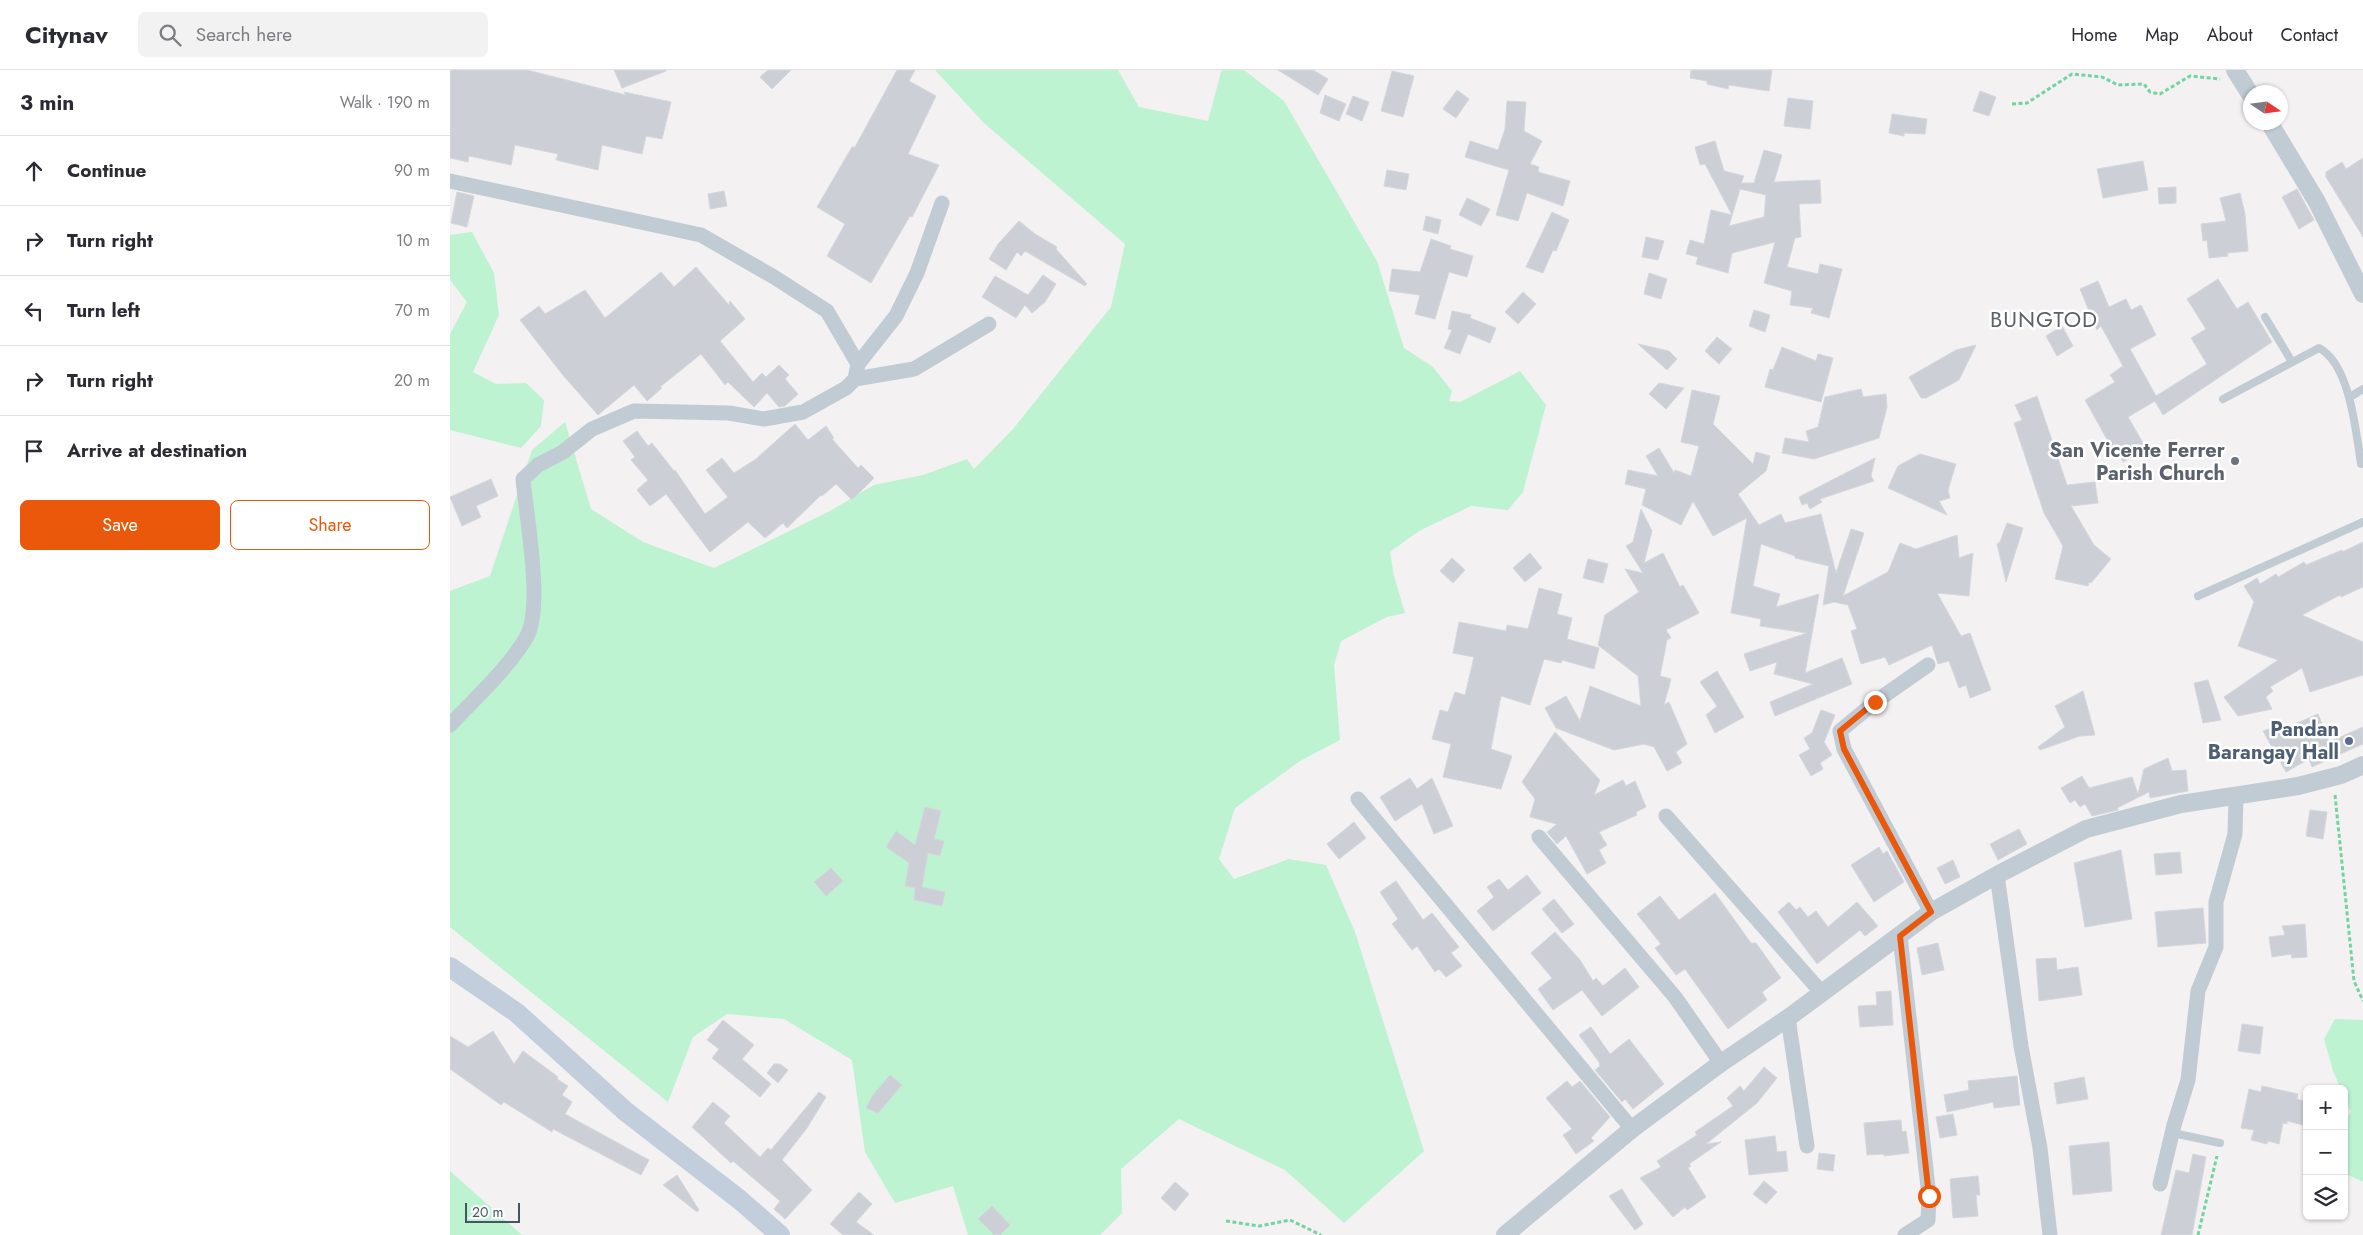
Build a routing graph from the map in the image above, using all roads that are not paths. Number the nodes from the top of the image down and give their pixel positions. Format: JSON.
{"nodes":[{"id":1,"x":2274,"y":130,"type":"edge"},
{"id":2,"x":450,"y":181,"type":"edge"},
{"id":3,"x":942,"y":203,"type":"dead end"},
{"id":4,"x":2363,"y":294,"type":"edge"},
{"id":5,"x":2265,"y":317,"type":"dead end"},
{"id":6,"x":989,"y":324,"type":"dead end"},
{"id":7,"x":2292,"y":362,"type":"junction"},
{"id":8,"x":858,"y":364,"type":"junction"},
{"id":9,"x":854,"y":379,"type":"junction"},
{"id":10,"x":2363,"y":389,"type":"edge"},
{"id":11,"x":2350,"y":397,"type":"junction"},
{"id":12,"x":2223,"y":399,"type":"dead end"},
{"id":13,"x":2361,"y":464,"type":"dead end"},
{"id":14,"x":2363,"y":522,"type":"edge"},
{"id":15,"x":2198,"y":596,"type":"dead end"},
{"id":16,"x":1928,"y":665,"type":"dead end"},
{"id":17,"x":450,"y":724,"type":"edge"},
{"id":18,"x":2363,"y":765,"type":"edge"},
{"id":19,"x":2236,"y":796,"type":"junction"},
{"id":20,"x":1358,"y":799,"type":"dead end"},
{"id":21,"x":1666,"y":816,"type":"dead end"},
{"id":22,"x":1539,"y":836,"type":"dead end"},
{"id":23,"x":1997,"y":875,"type":"junction"},
{"id":24,"x":1931,"y":912,"type":"junction"},
{"id":25,"x":1900,"y":936,"type":"junction"},
{"id":26,"x":450,"y":967,"type":"edge"},
{"id":27,"x":1822,"y":993,"type":"junction"},
{"id":28,"x":1788,"y":1018,"type":"junction"},
{"id":29,"x":1721,"y":1063,"type":"junction"},
{"id":30,"x":1632,"y":1129,"type":"junction"},
{"id":31,"x":2172,"y":1133,"type":"junction"},
{"id":32,"x":2220,"y":1143,"type":"road end"},
{"id":33,"x":1807,"y":1146,"type":"dead end"},
{"id":34,"x":2160,"y":1184,"type":"dead end"},
{"id":35,"x":780,"y":1235,"type":"edge"},
{"id":36,"x":1505,"y":1235,"type":"edge"},
{"id":37,"x":1905,"y":1235,"type":"edge"},
{"id":38,"x":2050,"y":1235,"type":"edge"}],
"edges":[{"from":1,"to":4,"type":"street"},
{"from":2,"to":8,"type":"street"},
{"from":3,"to":8,"type":"street"},
{"from":5,"to":7,"type":"lane"},
{"from":6,"to":9,"type":"street"},
{"from":7,"to":11,"type":"lane"},
{"from":7,"to":12,"type":"lane"},
{"from":8,"to":9,"type":"street"},
{"from":9,"to":17,"type":"street"},
{"from":10,"to":11,"type":"lane"},
{"from":11,"to":13,"type":"lane"},
{"from":14,"to":15,"type":"lane"},
{"from":16,"to":24,"type":"street"},
{"from":18,"to":19,"type":"street"},
{"from":19,"to":23,"type":"street"},
{"from":19,"to":31,"type":"street"},
{"from":20,"to":30,"type":"street"},
{"from":21,"to":27,"type":"street"},
{"from":22,"to":29,"type":"street"},
{"from":23,"to":24,"type":"street"},
{"from":23,"to":38,"type":"street"},
{"from":24,"to":25,"type":"street"},
{"from":25,"to":27,"type":"street"},
{"from":25,"to":37,"type":"street"},
{"from":26,"to":35,"type":"main road"},
{"from":27,"to":28,"type":"street"},
{"from":28,"to":29,"type":"street"},
{"from":28,"to":33,"type":"street"},
{"from":29,"to":30,"type":"street"},
{"from":30,"to":36,"type":"street"},
{"from":31,"to":32,"type":"lane"},
{"from":31,"to":34,"type":"street"}]}
